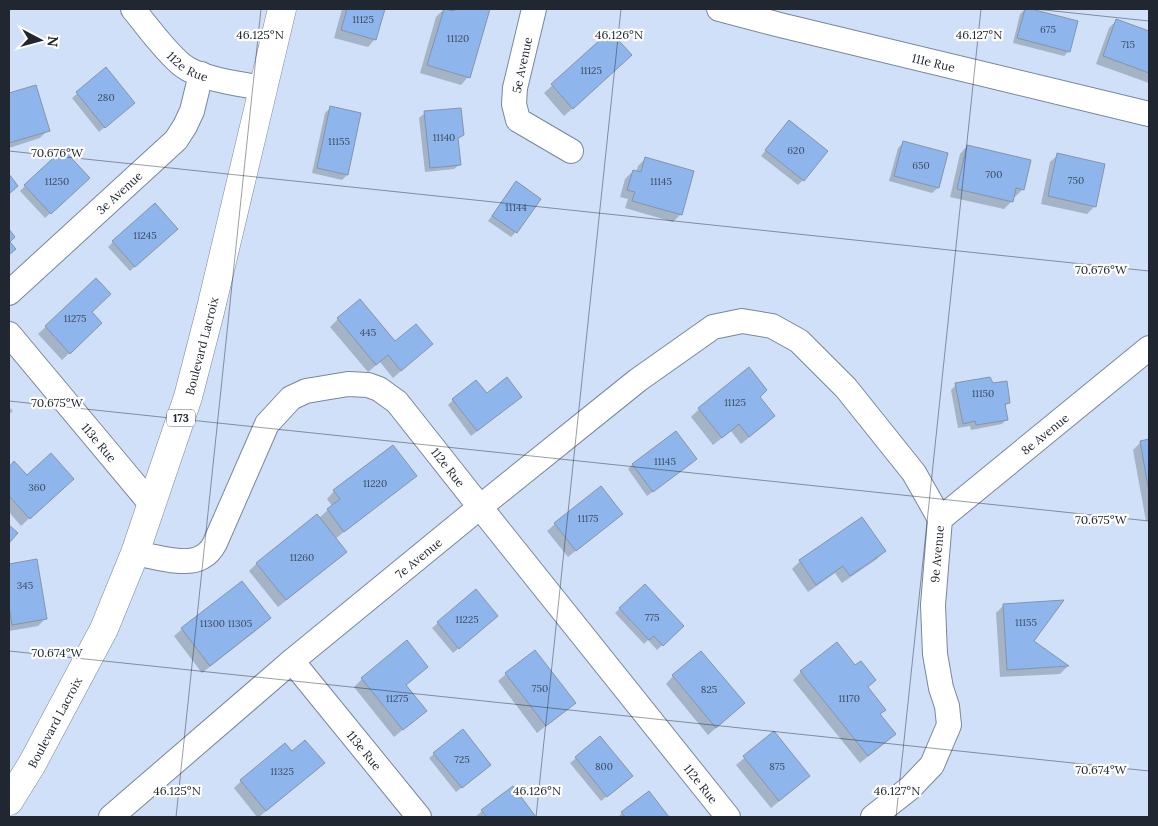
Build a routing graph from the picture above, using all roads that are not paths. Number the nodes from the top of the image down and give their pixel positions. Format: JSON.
{"nodes":[{"id":1,"x":133,"y":9,"type":"edge"},
{"id":2,"x":282,"y":9,"type":"edge"},
{"id":3,"x":534,"y":9,"type":"edge"},
{"id":4,"x":719,"y":9,"type":"edge"},
{"id":5,"x":782,"y":17,"type":"edge"},
{"id":6,"x":201,"y":74,"type":"junction"},
{"id":7,"x":263,"y":88,"type":"junction"},
{"id":8,"x":1149,"y":114,"type":"edge"},
{"id":9,"x":571,"y":151,"type":"dead end"},
{"id":10,"x":9,"y":293,"type":"edge"},
{"id":11,"x":742,"y":322,"type":"joint"},
{"id":12,"x":9,"y":334,"type":"edge"},
{"id":13,"x":1149,"y":348,"type":"edge"},
{"id":14,"x":151,"y":504,"type":"junction"},
{"id":15,"x":480,"y":507,"type":"junction"},
{"id":16,"x":940,"y":519,"type":"junction"},
{"id":17,"x":135,"y":553,"type":"junction"},
{"id":18,"x":292,"y":661,"type":"junction"},
{"id":19,"x":9,"y":801,"type":"edge"},
{"id":20,"x":111,"y":817,"type":"edge"},
{"id":21,"x":419,"y":817,"type":"edge"},
{"id":22,"x":728,"y":817,"type":"edge"},
{"id":23,"x":874,"y":817,"type":"edge"}],
"edges":[{"from":1,"to":6,"type":"street","name":"112e Rue"},
{"from":2,"to":7,"type":"main road","name":"Boulevard Lacroix","number":"173"},
{"from":3,"to":9,"type":"street","name":"5e Avenue"},
{"from":4,"to":5,"type":"street","name":"111e Rue"},
{"from":5,"to":8,"type":"street","name":"111e Rue"},
{"from":6,"to":7,"type":"street","name":"112e Rue"},
{"from":6,"to":10,"type":"street","name":"3e Avenue"},
{"from":7,"to":14,"type":"main road","name":"Boulevard Lacroix","number":"173"},
{"from":11,"to":15,"type":"street","name":"7e Avenue"},
{"from":11,"to":16,"type":"street","name":"9e Avenue"},
{"from":12,"to":14,"type":"street","name":"113e Rue"},
{"from":13,"to":16,"type":"street","name":"8e Avenue"},
{"from":14,"to":17,"type":"main road","name":"Boulevard Lacroix","number":"173"},
{"from":15,"to":17,"type":"street","name":"112e Rue"},
{"from":15,"to":18,"type":"street","name":"7e Avenue"},
{"from":15,"to":22,"type":"street","name":"112e Rue"},
{"from":16,"to":23,"type":"street","name":"9e Avenue"},
{"from":17,"to":19,"type":"main road","name":"Boulevard Lacroix","number":"173"},
{"from":18,"to":20,"type":"street","name":"7e Avenue"},
{"from":18,"to":21,"type":"street","name":"113e Rue"}]}
